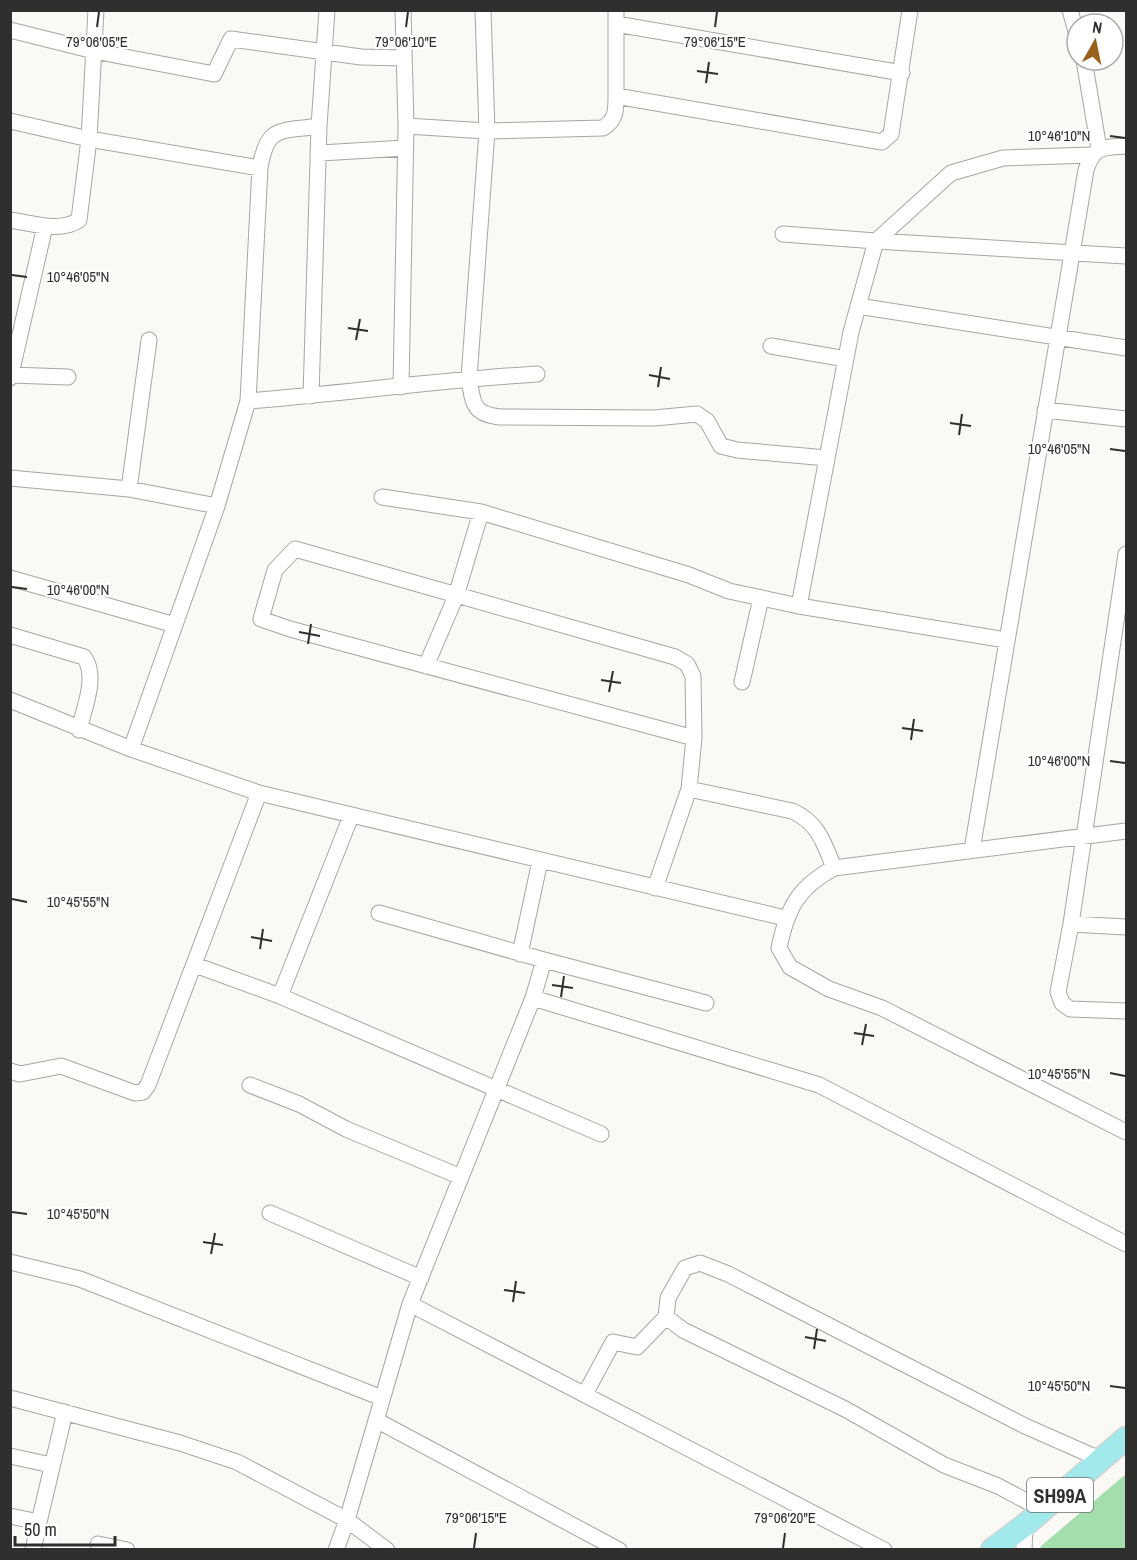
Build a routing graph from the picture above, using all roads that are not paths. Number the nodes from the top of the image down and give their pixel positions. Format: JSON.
{"nodes":[{"id":1,"x":96,"y":10,"type":"edge"},
{"id":2,"x":327,"y":10,"type":"edge"},
{"id":3,"x":403,"y":10,"type":"edge"},
{"id":4,"x":483,"y":10,"type":"edge"},
{"id":5,"x":910,"y":10,"type":"edge"},
{"id":6,"x":616,"y":17,"type":"edge"},
{"id":7,"x":10,"y":30,"type":"edge"},
{"id":8,"x":94,"y":51,"type":"junction"},
{"id":9,"x":324,"y":53,"type":"junction"},
{"id":10,"x":404,"y":58,"type":"junction"},
{"id":11,"x":1085,"y":72,"type":"edge"},
{"id":12,"x":902,"y":73,"type":"junction"},
{"id":13,"x":616,"y":96,"type":"junction"},
{"id":14,"x":10,"y":121,"type":"edge"},
{"id":15,"x":319,"y":126,"type":"junction"},
{"id":16,"x":406,"y":126,"type":"junction"},
{"id":17,"x":487,"y":131,"type":"junction"},
{"id":18,"x":89,"y":139,"type":"junction"},
{"id":19,"x":1126,"y":146,"type":"edge"},
{"id":20,"x":405,"y":148,"type":"junction"},
{"id":21,"x":1095,"y":152,"type":"junction"},
{"id":22,"x":320,"y":153,"type":"junction"},
{"id":23,"x":260,"y":168,"type":"junction"},
{"id":24,"x":10,"y":220,"type":"edge"},
{"id":25,"x":45,"y":226,"type":"junction"},
{"id":26,"x":783,"y":234,"type":"dead end"},
{"id":27,"x":876,"y":241,"type":"junction"},
{"id":28,"x":1072,"y":252,"type":"junction"},
{"id":29,"x":1126,"y":256,"type":"edge"},
{"id":30,"x":858,"y":306,"type":"junction"},
{"id":31,"x":1057,"y":339,"type":"junction"},
{"id":32,"x":149,"y":340,"type":"dead end"},
{"id":33,"x":771,"y":346,"type":"dead end"},
{"id":34,"x":1126,"y":348,"type":"edge"},
{"id":35,"x":846,"y":359,"type":"junction"},
{"id":36,"x":537,"y":374,"type":"dead end"},
{"id":37,"x":11,"y":376,"type":"edge"},
{"id":38,"x":68,"y":377,"type":"dead end"},
{"id":39,"x":469,"y":378,"type":"junction"},
{"id":40,"x":401,"y":387,"type":"junction"},
{"id":41,"x":311,"y":396,"type":"junction"},
{"id":42,"x":248,"y":401,"type":"junction"},
{"id":43,"x":1045,"y":410,"type":"junction"},
{"id":44,"x":1126,"y":418,"type":"edge"},
{"id":45,"x":827,"y":458,"type":"junction"},
{"id":46,"x":10,"y":478,"type":"edge"},
{"id":47,"x":129,"y":489,"type":"junction"},
{"id":48,"x":382,"y":497,"type":"dead end"},
{"id":49,"x":217,"y":506,"type":"junction"},
{"id":50,"x":481,"y":512,"type":"junction"},
{"id":51,"x":1126,"y":554,"type":"edge"},
{"id":52,"x":10,"y":578,"type":"edge"},
{"id":53,"x":456,"y":596,"type":"junction"},
{"id":54,"x":761,"y":598,"type":"junction"},
{"id":55,"x":800,"y":606,"type":"junction"},
{"id":56,"x":176,"y":625,"type":"junction"},
{"id":57,"x":10,"y":635,"type":"edge"},
{"id":58,"x":1006,"y":640,"type":"junction"},
{"id":59,"x":426,"y":666,"type":"junction"},
{"id":60,"x":742,"y":682,"type":"dead end"},
{"id":61,"x":10,"y":700,"type":"edge"},
{"id":62,"x":79,"y":730,"type":"junction"},
{"id":63,"x":694,"y":738,"type":"junction"},
{"id":64,"x":131,"y":749,"type":"junction"},
{"id":65,"x":689,"y":789,"type":"junction"},
{"id":66,"x":258,"y":793,"type":"junction"},
{"id":67,"x":351,"y":816,"type":"junction"},
{"id":68,"x":1126,"y":831,"type":"edge"},
{"id":69,"x":1084,"y":835,"type":"junction"},
{"id":70,"x":972,"y":850,"type":"junction"},
{"id":71,"x":540,"y":861,"type":"junction"},
{"id":72,"x":834,"y":868,"type":"junction"},
{"id":73,"x":655,"y":888,"type":"junction"},
{"id":74,"x":379,"y":913,"type":"dead end"},
{"id":75,"x":785,"y":918,"type":"junction"},
{"id":76,"x":1071,"y":924,"type":"junction"},
{"id":77,"x":1126,"y":927,"type":"edge"},
{"id":78,"x":520,"y":954,"type":"junction"},
{"id":79,"x":544,"y":960,"type":"junction"},
{"id":80,"x":195,"y":965,"type":"junction"},
{"id":81,"x":280,"y":996,"type":"junction"},
{"id":82,"x":533,"y":998,"type":"junction"},
{"id":83,"x":706,"y":1003,"type":"dead end"},
{"id":84,"x":1126,"y":1011,"type":"edge"},
{"id":85,"x":14,"y":1077,"type":"edge"},
{"id":86,"x":250,"y":1085,"type":"dead end"},
{"id":87,"x":498,"y":1087,"type":"junction"},
{"id":88,"x":1126,"y":1132,"type":"edge"},
{"id":89,"x":601,"y":1134,"type":"dead end"},
{"id":90,"x":461,"y":1177,"type":"junction"},
{"id":91,"x":270,"y":1213,"type":"dead end"},
{"id":92,"x":1126,"y":1244,"type":"edge"},
{"id":93,"x":10,"y":1262,"type":"edge"},
{"id":94,"x":421,"y":1278,"type":"junction"},
{"id":95,"x":411,"y":1304,"type":"junction"},
{"id":96,"x":666,"y":1317,"type":"junction"},
{"id":97,"x":585,"y":1394,"type":"junction"},
{"id":98,"x":10,"y":1398,"type":"edge"},
{"id":99,"x":382,"y":1398,"type":"junction"},
{"id":100,"x":65,"y":1412,"type":"junction"},
{"id":101,"x":376,"y":1420,"type":"junction"},
{"id":102,"x":1126,"y":1438,"type":"edge"},
{"id":103,"x":10,"y":1455,"type":"edge"},
{"id":104,"x":1126,"y":1456,"type":"edge"},
{"id":105,"x":1102,"y":1460,"type":"junction"},
{"id":106,"x":51,"y":1465,"type":"junction"},
{"id":107,"x":1042,"y":1510,"type":"junction"},
{"id":108,"x":10,"y":1516,"type":"edge"},
{"id":109,"x":347,"y":1520,"type":"junction"},
{"id":110,"x":39,"y":1522,"type":"junction"},
{"id":111,"x":1023,"y":1542,"type":"edge"},
{"id":112,"x":98,"y":1544,"type":"dead end"},
{"id":113,"x":33,"y":1550,"type":"edge"},
{"id":114,"x":127,"y":1550,"type":"edge"},
{"id":115,"x":336,"y":1550,"type":"edge"},
{"id":116,"x":387,"y":1550,"type":"edge"},
{"id":117,"x":619,"y":1550,"type":"edge"},
{"id":118,"x":884,"y":1550,"type":"edge"},
{"id":119,"x":992,"y":1550,"type":"edge"}],
"edges":[{"from":1,"to":8,"type":"street"},
{"from":2,"to":9,"type":"street"},
{"from":3,"to":10,"type":"street"},
{"from":4,"to":17,"type":"street"},
{"from":5,"to":12,"type":"street"},
{"from":6,"to":12,"type":"street"},
{"from":6,"to":13,"type":"street"},
{"from":7,"to":8,"type":"street"},
{"from":8,"to":9,"type":"street"},
{"from":8,"to":18,"type":"street"},
{"from":9,"to":10,"type":"street"},
{"from":9,"to":15,"type":"street"},
{"from":10,"to":16,"type":"street"},
{"from":11,"to":21,"type":"street"},
{"from":12,"to":13,"type":"street"},
{"from":13,"to":17,"type":"street"},
{"from":14,"to":18,"type":"street"},
{"from":15,"to":22,"type":"street"},
{"from":15,"to":23,"type":"street"},
{"from":16,"to":17,"type":"street"},
{"from":16,"to":20,"type":"street"},
{"from":17,"to":39,"type":"street"},
{"from":18,"to":23,"type":"street"},
{"from":18,"to":25,"type":"street"},
{"from":19,"to":21,"type":"street"},
{"from":20,"to":22,"type":"street"},
{"from":20,"to":40,"type":"street"},
{"from":21,"to":27,"type":"street"},
{"from":21,"to":28,"type":"street"},
{"from":22,"to":41,"type":"street"},
{"from":23,"to":42,"type":"street"},
{"from":24,"to":25,"type":"street"},
{"from":25,"to":37,"type":"street"},
{"from":26,"to":27,"type":"street"},
{"from":27,"to":28,"type":"street"},
{"from":27,"to":30,"type":"street"},
{"from":28,"to":29,"type":"street"},
{"from":28,"to":31,"type":"street"},
{"from":30,"to":31,"type":"street"},
{"from":30,"to":35,"type":"street"},
{"from":31,"to":34,"type":"street"},
{"from":31,"to":43,"type":"street"},
{"from":32,"to":47,"type":"street"},
{"from":33,"to":35,"type":"street"},
{"from":35,"to":45,"type":"street"},
{"from":36,"to":39,"type":"street"},
{"from":37,"to":38,"type":"street"},
{"from":39,"to":40,"type":"street"},
{"from":39,"to":45,"type":"street"},
{"from":40,"to":41,"type":"street"},
{"from":41,"to":42,"type":"street"},
{"from":42,"to":49,"type":"street"},
{"from":43,"to":44,"type":"street"},
{"from":43,"to":58,"type":"street"},
{"from":45,"to":55,"type":"street"},
{"from":46,"to":47,"type":"street"},
{"from":47,"to":49,"type":"street"},
{"from":48,"to":50,"type":"street"},
{"from":49,"to":56,"type":"street"},
{"from":50,"to":53,"type":"street"},
{"from":50,"to":54,"type":"street"},
{"from":51,"to":69,"type":"street"},
{"from":52,"to":56,"type":"street"},
{"from":53,"to":59,"type":"street"},
{"from":53,"to":59,"type":"street"},
{"from":53,"to":63,"type":"street"},
{"from":54,"to":55,"type":"street"},
{"from":54,"to":60,"type":"street"},
{"from":55,"to":58,"type":"street"},
{"from":56,"to":64,"type":"street"},
{"from":57,"to":62,"type":"street"},
{"from":58,"to":70,"type":"street"},
{"from":59,"to":63,"type":"street"},
{"from":61,"to":62,"type":"street"},
{"from":62,"to":64,"type":"street"},
{"from":63,"to":65,"type":"street"},
{"from":64,"to":66,"type":"street"},
{"from":65,"to":72,"type":"street"},
{"from":65,"to":73,"type":"street"},
{"from":66,"to":67,"type":"street"},
{"from":66,"to":80,"type":"street"},
{"from":67,"to":71,"type":"street"},
{"from":67,"to":81,"type":"street"},
{"from":68,"to":69,"type":"street"},
{"from":69,"to":70,"type":"street"},
{"from":69,"to":76,"type":"street"},
{"from":70,"to":72,"type":"street"},
{"from":71,"to":73,"type":"street"},
{"from":71,"to":78,"type":"street"},
{"from":72,"to":75,"type":"street"},
{"from":73,"to":75,"type":"street"},
{"from":74,"to":78,"type":"street"},
{"from":75,"to":88,"type":"street"},
{"from":76,"to":77,"type":"street"},
{"from":76,"to":84,"type":"street"},
{"from":78,"to":79,"type":"street"},
{"from":79,"to":82,"type":"street"},
{"from":79,"to":83,"type":"street"},
{"from":80,"to":81,"type":"street"},
{"from":80,"to":85,"type":"street"},
{"from":81,"to":87,"type":"street"},
{"from":82,"to":87,"type":"street"},
{"from":82,"to":92,"type":"street"},
{"from":86,"to":90,"type":"street"},
{"from":87,"to":89,"type":"street"},
{"from":87,"to":90,"type":"street"},
{"from":90,"to":94,"type":"street"},
{"from":91,"to":94,"type":"street"},
{"from":93,"to":99,"type":"street"},
{"from":94,"to":95,"type":"street"},
{"from":95,"to":97,"type":"street"},
{"from":95,"to":99,"type":"street"},
{"from":96,"to":97,"type":"street"},
{"from":96,"to":105,"type":"street"},
{"from":96,"to":107,"type":"street"},
{"from":97,"to":118,"type":"street"},
{"from":98,"to":100,"type":"street"},
{"from":99,"to":101,"type":"street"},
{"from":100,"to":106,"type":"street"},
{"from":100,"to":109,"type":"street"},
{"from":101,"to":109,"type":"street"},
{"from":101,"to":117,"type":"street"},
{"from":102,"to":105,"type":"main road","number":"SH99A"},
{"from":103,"to":106,"type":"street"},
{"from":104,"to":111,"type":"main road","number":"SH99A"},
{"from":105,"to":107,"type":"main road","number":"SH99A"},
{"from":106,"to":110,"type":"street"},
{"from":107,"to":111,"type":"main road","number":"SH99A"},
{"from":108,"to":110,"type":"street"},
{"from":109,"to":115,"type":"street"},
{"from":109,"to":116,"type":"street"},
{"from":110,"to":113,"type":"street"},
{"from":111,"to":119,"type":"main road","number":"SH99A"},
{"from":112,"to":114,"type":"street"}]}
